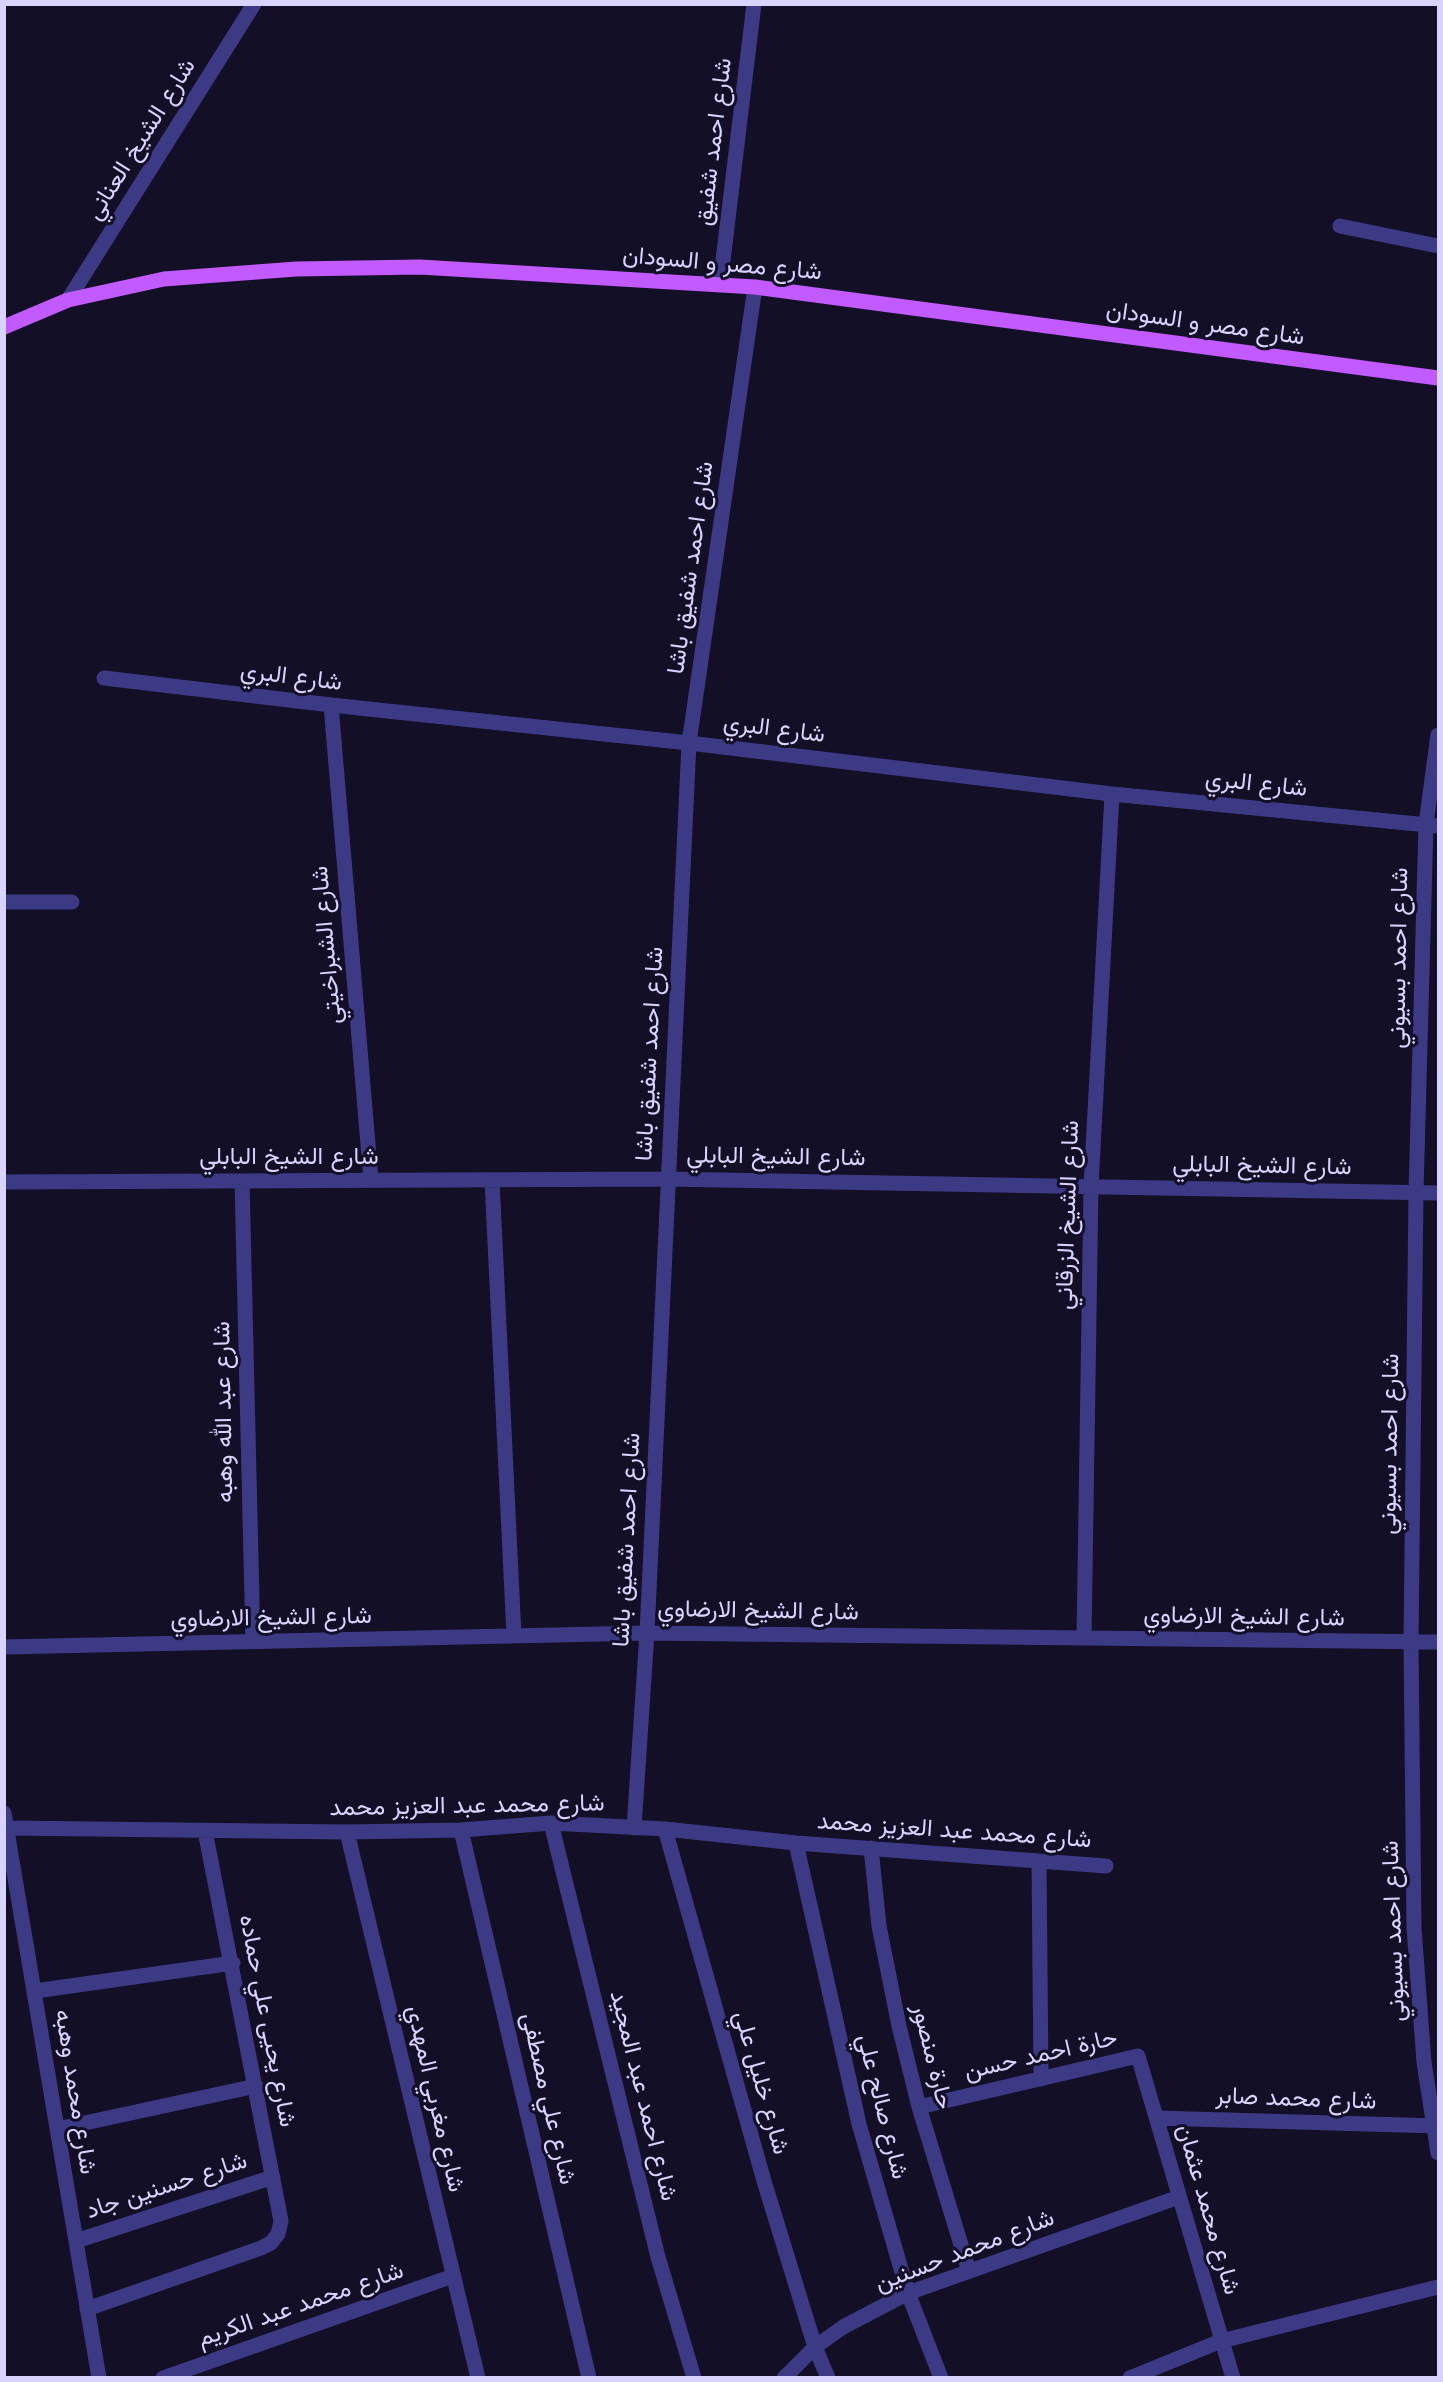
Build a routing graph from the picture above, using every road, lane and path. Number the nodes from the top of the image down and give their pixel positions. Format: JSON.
{"nodes":[{"id":1,"x":254,"y":4,"type":"edge"},
{"id":2,"x":754,"y":4,"type":"edge"},
{"id":3,"x":1340,"y":226,"type":"dead end"},
{"id":4,"x":1438,"y":246,"type":"edge"},
{"id":5,"x":720,"y":285,"type":"junction"},
{"id":6,"x":755,"y":287,"type":"junction"},
{"id":7,"x":68,"y":300,"type":"junction"},
{"id":8,"x":4,"y":327,"type":"edge"},
{"id":9,"x":1438,"y":378,"type":"edge"},
{"id":10,"x":104,"y":678,"type":"dead end"},
{"id":11,"x":331,"y":705,"type":"junction"},
{"id":12,"x":1438,"y":735,"type":"edge"},
{"id":13,"x":689,"y":743,"type":"junction"},
{"id":14,"x":1112,"y":794,"type":"junction"},
{"id":15,"x":1432,"y":825,"type":"edge"},
{"id":16,"x":4,"y":902,"type":"edge"},
{"id":17,"x":72,"y":902,"type":"dead end"},
{"id":18,"x":667,"y":1179,"type":"junction"},
{"id":19,"x":371,"y":1180,"type":"junction"},
{"id":20,"x":492,"y":1180,"type":"junction"},
{"id":21,"x":242,"y":1181,"type":"junction"},
{"id":22,"x":4,"y":1182,"type":"edge"},
{"id":23,"x":1091,"y":1186,"type":"junction"},
{"id":24,"x":1416,"y":1192,"type":"junction"},
{"id":25,"x":1438,"y":1192,"type":"edge"},
{"id":26,"x":647,"y":1633,"type":"junction"},
{"id":27,"x":514,"y":1636,"type":"junction"},
{"id":28,"x":1084,"y":1638,"type":"junction"},
{"id":29,"x":254,"y":1642,"type":"junction"},
{"id":30,"x":1411,"y":1642,"type":"junction"},
{"id":31,"x":1438,"y":1642,"type":"edge"},
{"id":32,"x":4,"y":1647,"type":"edge"},
{"id":33,"x":6,"y":1821,"type":"edge"},
{"id":34,"x":551,"y":1823,"type":"junction"},
{"id":35,"x":634,"y":1828,"type":"junction"},
{"id":36,"x":665,"y":1829,"type":"junction"},
{"id":37,"x":461,"y":1830,"type":"junction"},
{"id":38,"x":206,"y":1831,"type":"junction"},
{"id":39,"x":347,"y":1832,"type":"junction"},
{"id":40,"x":796,"y":1843,"type":"junction"},
{"id":41,"x":871,"y":1848,"type":"junction"},
{"id":42,"x":1039,"y":1861,"type":"junction"},
{"id":43,"x":1106,"y":1866,"type":"dead end"},
{"id":44,"x":233,"y":1963,"type":"junction"},
{"id":45,"x":34,"y":1991,"type":"junction"},
{"id":46,"x":1138,"y":2056,"type":"joint"},
{"id":47,"x":1041,"y":2079,"type":"junction"},
{"id":48,"x":256,"y":2086,"type":"junction"},
{"id":49,"x":919,"y":2107,"type":"junction"},
{"id":50,"x":1157,"y":2118,"type":"junction"},
{"id":51,"x":1436,"y":2126,"type":"edge"},
{"id":52,"x":57,"y":2129,"type":"junction"},
{"id":53,"x":1438,"y":2152,"type":"edge"},
{"id":54,"x":273,"y":2176,"type":"junction"},
{"id":55,"x":1179,"y":2196,"type":"junction"},
{"id":56,"x":76,"y":2241,"type":"junction"},
{"id":57,"x":969,"y":2271,"type":"junction"},
{"id":58,"x":453,"y":2276,"type":"junction"},
{"id":59,"x":1438,"y":2287,"type":"edge"},
{"id":60,"x":908,"y":2293,"type":"junction"},
{"id":61,"x":87,"y":2309,"type":"junction"},
{"id":62,"x":1221,"y":2341,"type":"junction"},
{"id":63,"x":815,"y":2347,"type":"junction"},
{"id":64,"x":99,"y":2378,"type":"edge"},
{"id":65,"x":163,"y":2378,"type":"edge"},
{"id":66,"x":478,"y":2378,"type":"edge"},
{"id":67,"x":589,"y":2378,"type":"edge"},
{"id":68,"x":694,"y":2378,"type":"edge"},
{"id":69,"x":784,"y":2378,"type":"edge"},
{"id":70,"x":828,"y":2378,"type":"edge"},
{"id":71,"x":941,"y":2378,"type":"edge"},
{"id":72,"x":1130,"y":2378,"type":"edge"},
{"id":73,"x":1233,"y":2378,"type":"edge"}],
"edges":[{"from":1,"to":7,"type":"street","name":"شارع الشيخ العناني"},
{"from":2,"to":5,"type":"street","name":"شارع احمد شفيق"},
{"from":3,"to":4,"type":"street"},
{"from":5,"to":6,"type":"main road","name":"شارع مصر و السودان"},
{"from":5,"to":7,"type":"main road","name":"شارع مصر و السودان"},
{"from":6,"to":9,"type":"main road","name":"شارع مصر و السودان"},
{"from":6,"to":13,"type":"street","name":"شارع احمد شفيق باشا"},
{"from":7,"to":8,"type":"main road","name":"شارع مصر و السودان"},
{"from":10,"to":11,"type":"street","name":"شارع البري"},
{"from":11,"to":13,"type":"street","name":"شارع البري"},
{"from":11,"to":19,"type":"street","name":"شارع الشبراخيتي"},
{"from":12,"to":15,"type":"street","name":"شارع احمد بسيوني"},
{"from":13,"to":14,"type":"street","name":"شارع البري"},
{"from":13,"to":18,"type":"street","name":"شارع احمد شفيق باشا"},
{"from":14,"to":15,"type":"street","name":"شارع البري"},
{"from":14,"to":23,"type":"street","name":"شارع الشيخ الزرقاني"},
{"from":15,"to":24,"type":"street","name":"شارع احمد بسيوني"},
{"from":16,"to":17,"type":"street"},
{"from":18,"to":20,"type":"street","name":"شارع الشيخ البابلي"},
{"from":18,"to":23,"type":"street","name":"شارع الشيخ البابلي"},
{"from":18,"to":26,"type":"street","name":"شارع احمد شفيق باشا"},
{"from":19,"to":20,"type":"street","name":"شارع الشيخ البابلي"},
{"from":19,"to":21,"type":"street","name":"شارع الشيخ البابلي"},
{"from":20,"to":27,"type":"street"},
{"from":21,"to":22,"type":"street","name":"شارع الشيخ البابلي"},
{"from":21,"to":29,"type":"street","name":"شارع عبد الله وهبه"},
{"from":23,"to":24,"type":"street","name":"شارع الشيخ البابلي"},
{"from":23,"to":28,"type":"street","name":"شارع الشيخ الزرقاني"},
{"from":24,"to":25,"type":"street","name":"شارع الشيخ البابلي"},
{"from":24,"to":30,"type":"street","name":"شارع احمد بسيوني"},
{"from":26,"to":27,"type":"street","name":"شارع الشيخ الارضاوي"},
{"from":26,"to":28,"type":"street","name":"شارع الشيخ الارضاوي"},
{"from":26,"to":35,"type":"street","name":"شارع احمد شفيق باشا"},
{"from":27,"to":29,"type":"street","name":"شارع الشيخ الارضاوي"},
{"from":28,"to":30,"type":"street","name":"شارع الشيخ الارضاوي"},
{"from":29,"to":32,"type":"street","name":"شارع الشيخ الارضاوي"},
{"from":30,"to":31,"type":"street","name":"شارع الشيخ الارضاوي"},
{"from":30,"to":51,"type":"street","name":"شارع احمد بسيوني"},
{"from":33,"to":38,"type":"street","name":"شارع محمد عبد العزيز محمد"},
{"from":33,"to":45,"type":"street","name":"شارع محمد وهبه"},
{"from":34,"to":35,"type":"street","name":"شارع محمد عبد العزيز محمد"},
{"from":34,"to":37,"type":"street","name":"شارع محمد عبد العزيز محمد"},
{"from":34,"to":68,"type":"street","name":"شارع احمد عبد المجيد"},
{"from":35,"to":36,"type":"street","name":"شارع محمد عبد العزيز محمد"},
{"from":36,"to":40,"type":"street","name":"شارع محمد عبد العزيز محمد"},
{"from":36,"to":63,"type":"street","name":"شارع خليل علي"},
{"from":37,"to":39,"type":"street","name":"شارع محمد عبد العزيز محمد"},
{"from":37,"to":67,"type":"street","name":"شارع علي مصطفى"},
{"from":38,"to":39,"type":"street","name":"شارع محمد عبد العزيز محمد"},
{"from":38,"to":44,"type":"street","name":"شارع يحيى علي حماده"},
{"from":39,"to":58,"type":"street","name":"شارع مغربي المهدي"},
{"from":40,"to":41,"type":"street","name":"شارع محمد عبد العزيز محمد"},
{"from":40,"to":60,"type":"street","name":"شارع صالح علي"},
{"from":41,"to":42,"type":"street","name":"شارع محمد عبد العزيز محمد"},
{"from":41,"to":49,"type":"street","name":"حارة منصور"},
{"from":42,"to":43,"type":"street","name":"شارع محمد عبد العزيز محمد"},
{"from":42,"to":47,"type":"street"},
{"from":44,"to":45,"type":"street"},
{"from":44,"to":48,"type":"street","name":"شارع يحيى علي حماده"},
{"from":45,"to":52,"type":"street","name":"شارع محمد وهبه"},
{"from":46,"to":47,"type":"street","name":"حارة احمد حسن"},
{"from":46,"to":50,"type":"street","name":"شارع محمد عثمان"},
{"from":47,"to":49,"type":"street","name":"حارة احمد حسن"},
{"from":48,"to":52,"type":"street"},
{"from":48,"to":54,"type":"street","name":"شارع يحيى علي حماده"},
{"from":49,"to":57,"type":"street","name":"حارة منصور"},
{"from":50,"to":51,"type":"street","name":"شارع محمد صابر"},
{"from":50,"to":55,"type":"street","name":"شارع محمد عثمان"},
{"from":51,"to":53,"type":"street","name":"شارع احمد بسيوني"},
{"from":52,"to":56,"type":"street","name":"شارع محمد وهبه"},
{"from":54,"to":56,"type":"street","name":"شارع حسنين جاد"},
{"from":54,"to":61,"type":"street","name":"شارع يحيى علي حماده"},
{"from":55,"to":57,"type":"street","name":"شارع محمد حسنين"},
{"from":55,"to":62,"type":"street","name":"شارع محمد عثمان"},
{"from":56,"to":61,"type":"street","name":"شارع محمد وهبه"},
{"from":57,"to":60,"type":"street","name":"شارع محمد حسنين"},
{"from":58,"to":65,"type":"street","name":"شارع محمد عبد الكريم"},
{"from":58,"to":66,"type":"street","name":"شارع مغربي المهدي"},
{"from":59,"to":62,"type":"street"},
{"from":60,"to":63,"type":"street","name":"شارع محمد حسنين"},
{"from":60,"to":71,"type":"street","name":"شارع صالح علي"},
{"from":61,"to":64,"type":"street","name":"شارع محمد وهبه"},
{"from":62,"to":72,"type":"street"},
{"from":62,"to":73,"type":"street","name":"شارع محمد عثمان"},
{"from":63,"to":69,"type":"street","name":"شارع محمد حسنين"},
{"from":63,"to":70,"type":"street","name":"شارع خليل علي"}]}
